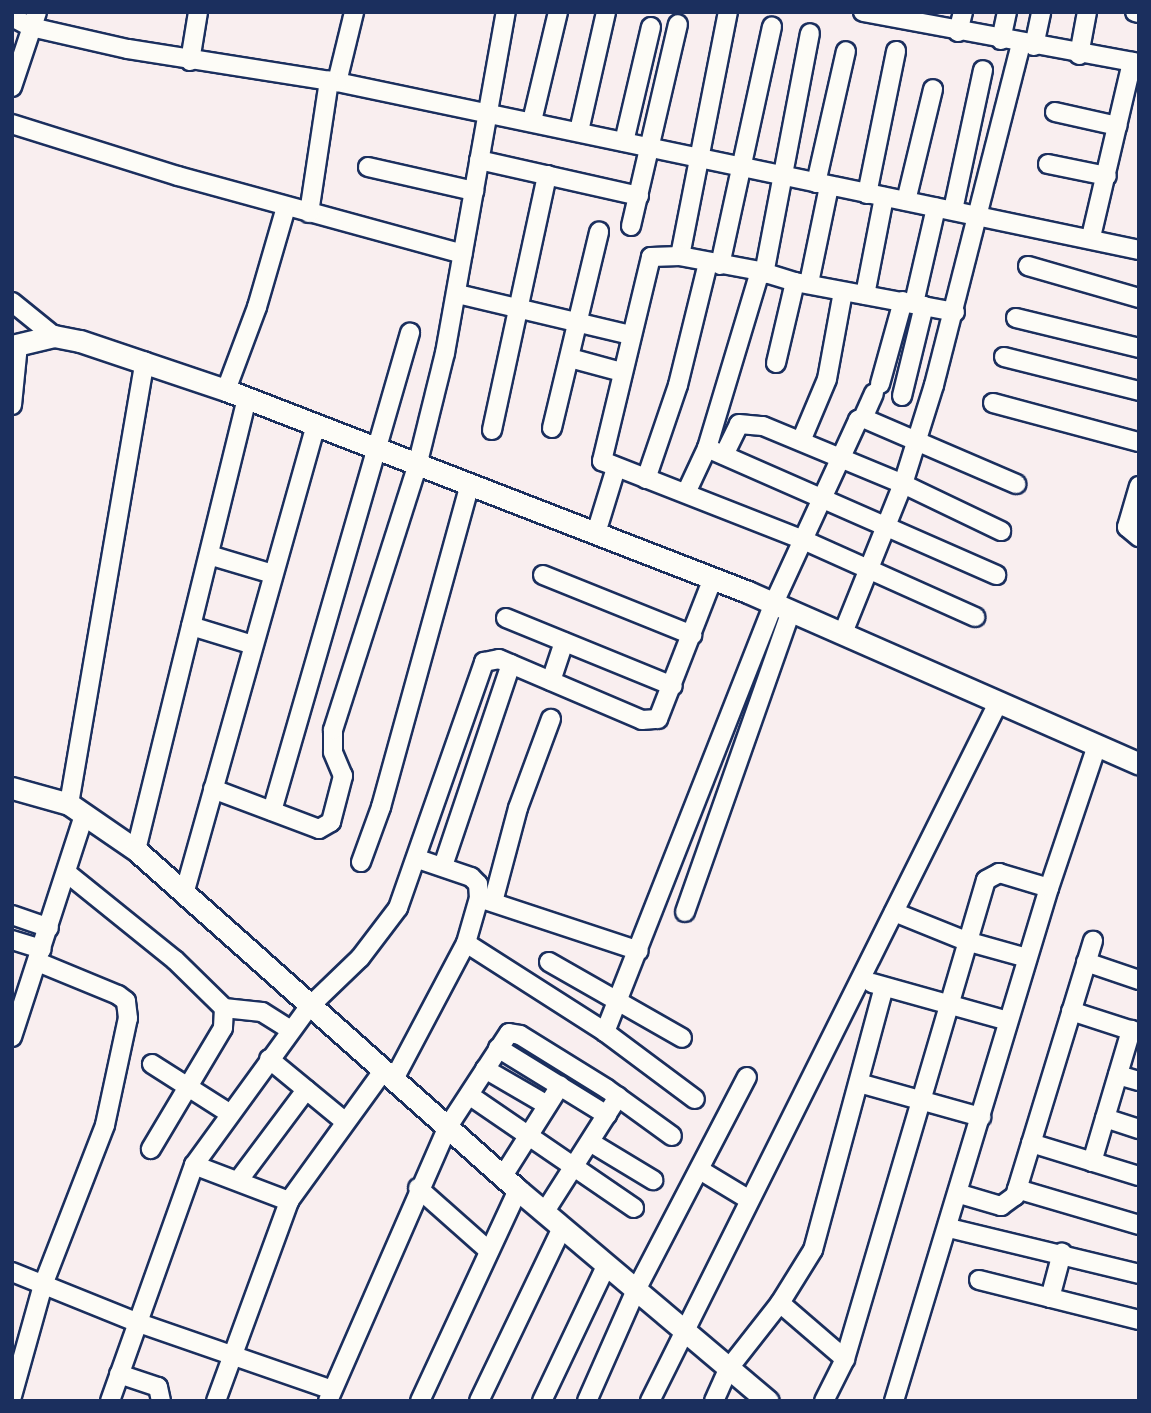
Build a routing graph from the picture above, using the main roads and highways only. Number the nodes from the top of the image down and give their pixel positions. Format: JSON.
{"nodes":[{"id":1,"x":15,"y":346,"type":"edge"},
{"id":2,"x":1139,"y":764,"type":"edge"},
{"id":3,"x":12,"y":788,"type":"edge"},
{"id":4,"x":768,"y":1401,"type":"edge"}],
"edges":[{"from":1,"to":2,"type":"main road"},
{"from":3,"to":4,"type":"main road"}]}
